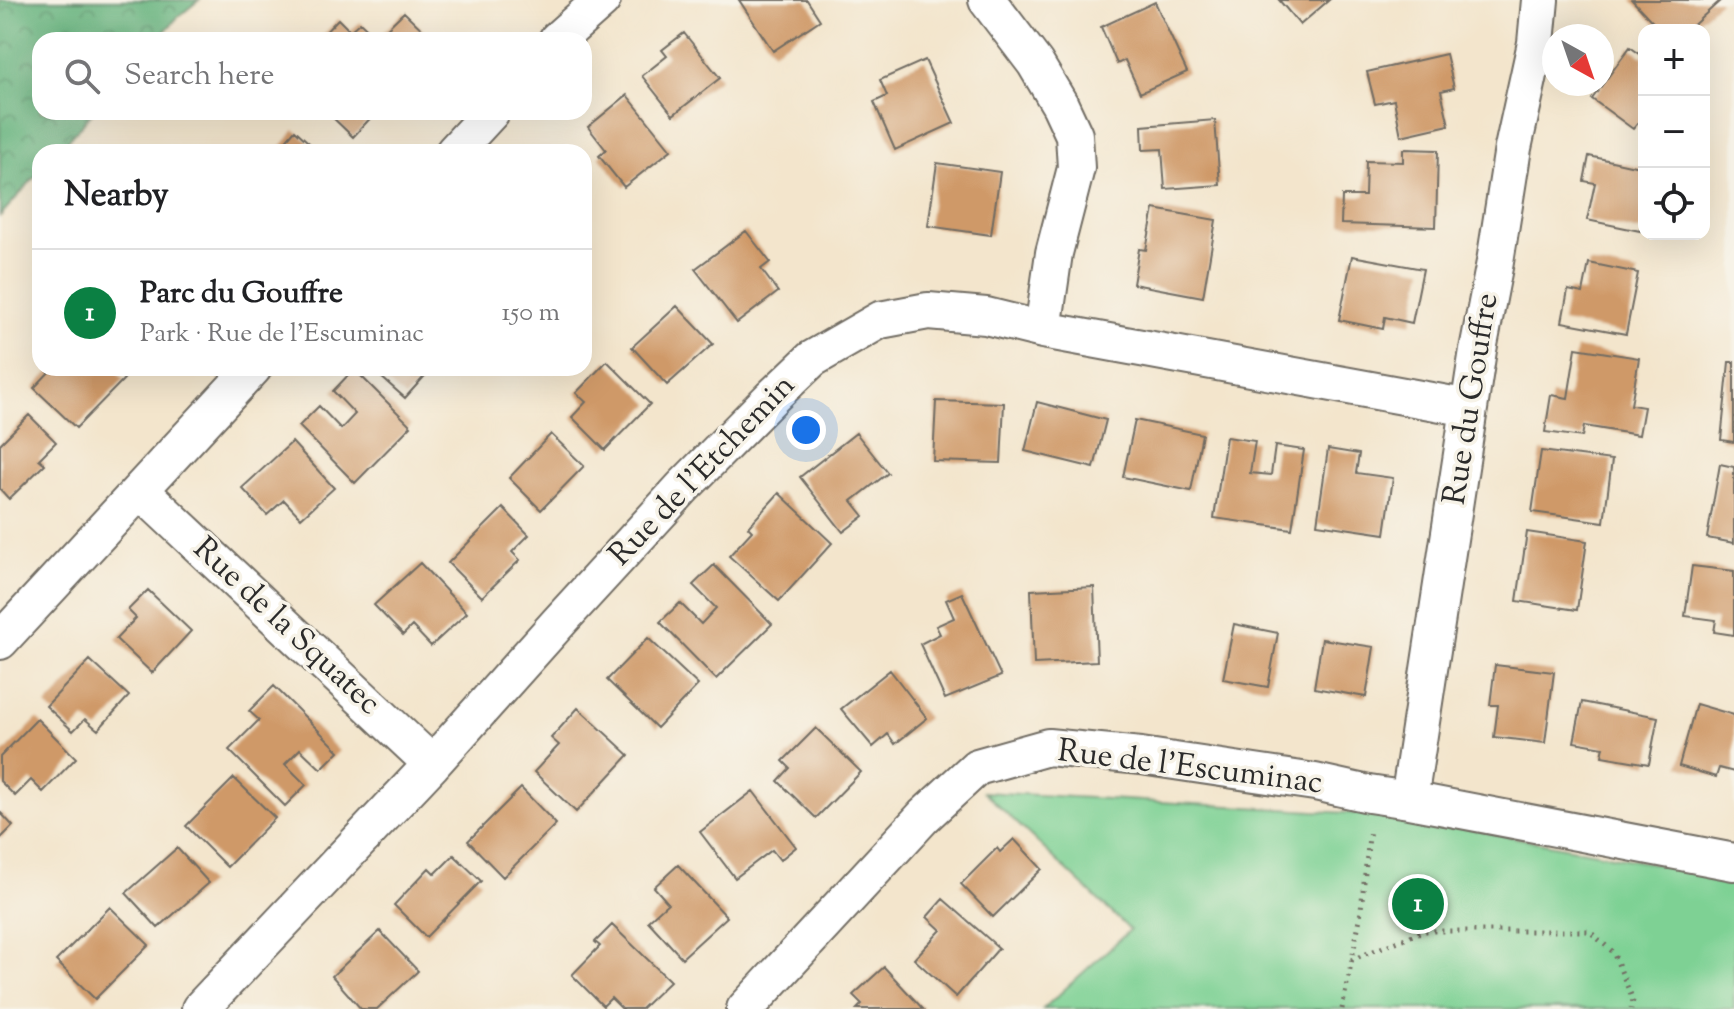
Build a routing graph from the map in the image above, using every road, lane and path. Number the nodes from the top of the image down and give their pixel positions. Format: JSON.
{"nodes":[{"id":1,"x":602,"y":0,"type":"edge"},
{"id":2,"x":987,"y":0,"type":"edge"},
{"id":3,"x":1540,"y":0,"type":"edge"},
{"id":4,"x":566,"y":32,"type":"edge"},
{"id":5,"x":484,"y":120,"type":"edge"},
{"id":6,"x":461,"y":144,"type":"edge"},
{"id":7,"x":1043,"y":330,"type":"junction"},
{"id":8,"x":246,"y":376,"type":"edge"},
{"id":9,"x":1469,"y":408,"type":"junction"},
{"id":10,"x":140,"y":490,"type":"junction"},
{"id":11,"x":0,"y":641,"type":"edge"},
{"id":12,"x":432,"y":764,"type":"junction"},
{"id":13,"x":1374,"y":795,"type":"junction"},
{"id":14,"x":1409,"y":800,"type":"junction"},
{"id":15,"x":1734,"y":862,"type":"edge"},
{"id":16,"x":1351,"y":960,"type":"junction"},
{"id":17,"x":200,"y":1009,"type":"edge"},
{"id":18,"x":745,"y":1009,"type":"edge"},
{"id":19,"x":1342,"y":1009,"type":"edge"},
{"id":20,"x":1631,"y":1009,"type":"edge"}],
"edges":[{"from":1,"to":4,"type":"street"},
{"from":2,"to":7,"type":"street"},
{"from":3,"to":9,"type":"street","name":"Rue du Gouffre"},
{"from":5,"to":6,"type":"street"},
{"from":7,"to":9,"type":"street","name":"Rue de l'Etchemin"},
{"from":7,"to":12,"type":"street","name":"Rue de l'Etchemin"},
{"from":8,"to":10,"type":"street"},
{"from":9,"to":14,"type":"street","name":"Rue du Gouffre"},
{"from":10,"to":11,"type":"street"},
{"from":10,"to":12,"type":"street","name":"Rue de la Squatec"},
{"from":12,"to":17,"type":"street","name":"Rue de l'Etchemin"},
{"from":13,"to":14,"type":"street","name":"Rue de l'Escuminac"},
{"from":13,"to":16,"type":"path"},
{"from":13,"to":18,"type":"street","name":"Rue de l'Escuminac"},
{"from":14,"to":15,"type":"street","name":"Rue de l'Escuminac"},
{"from":16,"to":19,"type":"path"},
{"from":16,"to":20,"type":"path"}]}
